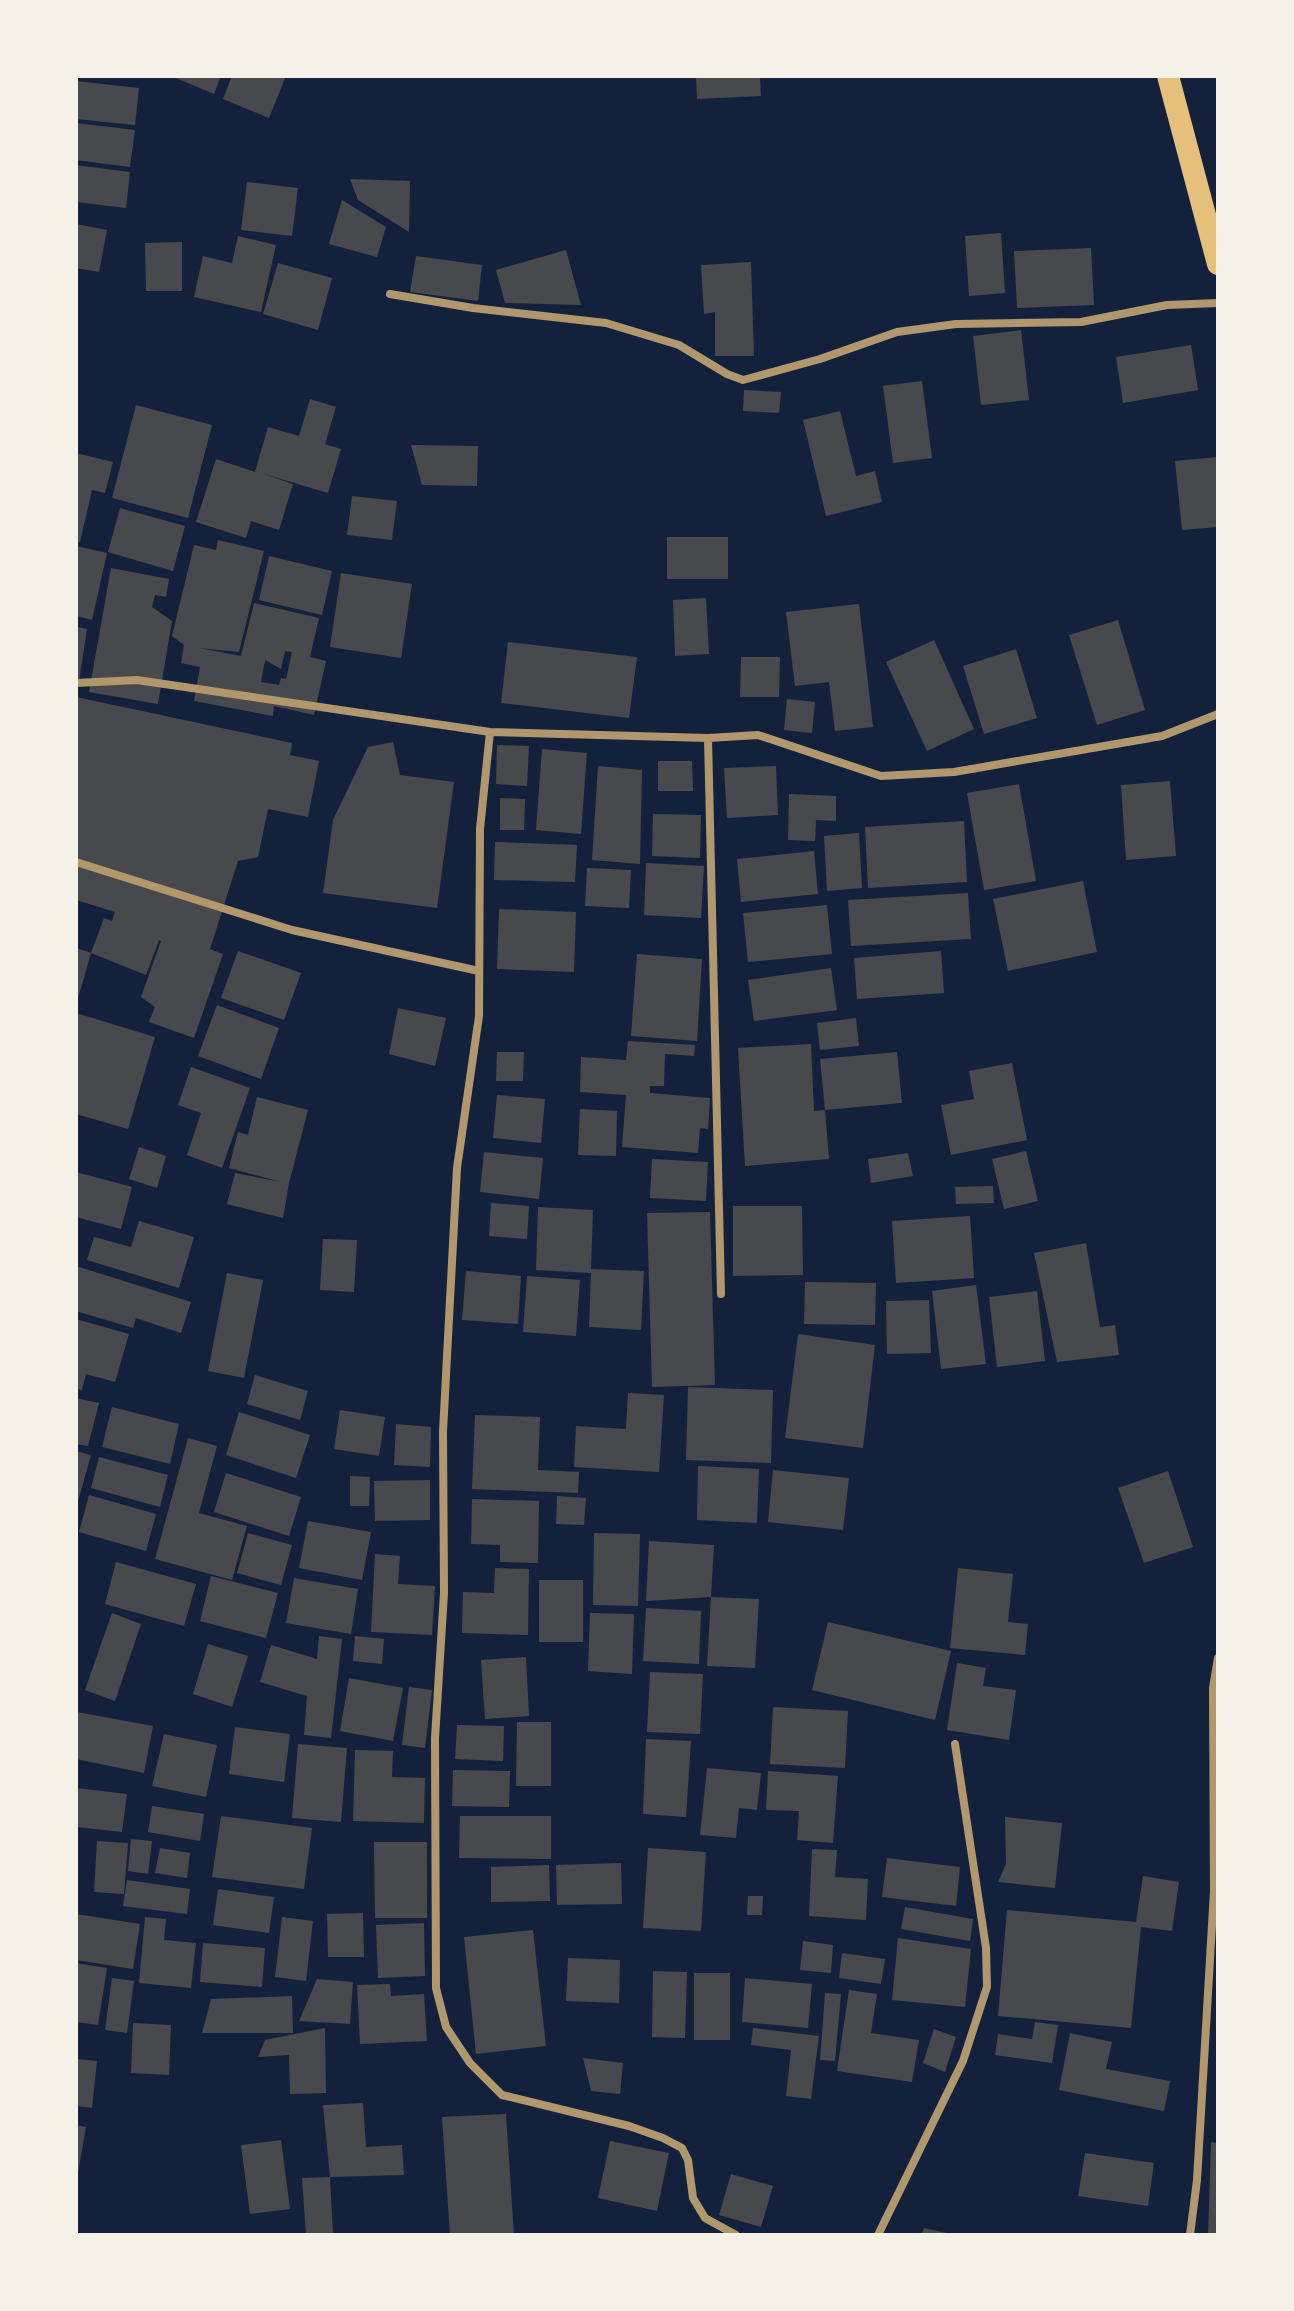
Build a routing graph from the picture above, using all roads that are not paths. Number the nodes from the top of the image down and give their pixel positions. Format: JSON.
{"nodes":[{"id":1,"x":1168,"y":76,"type":"edge"},
{"id":2,"x":1218,"y":264,"type":"edge"},
{"id":3,"x":390,"y":294,"type":"dead end"},
{"id":4,"x":1218,"y":303,"type":"edge"},
{"id":5,"x":76,"y":683,"type":"edge"},
{"id":6,"x":1218,"y":714,"type":"edge"},
{"id":7,"x":490,"y":732,"type":"junction"},
{"id":8,"x":708,"y":738,"type":"junction"},
{"id":9,"x":76,"y":862,"type":"edge"},
{"id":10,"x":479,"y":971,"type":"junction"},
{"id":11,"x":721,"y":1294,"type":"dead end"},
{"id":12,"x":1218,"y":1658,"type":"edge"},
{"id":13,"x":955,"y":1744,"type":"dead end"},
{"id":14,"x":736,"y":2235,"type":"edge"},
{"id":15,"x":878,"y":2235,"type":"edge"},
{"id":16,"x":1190,"y":2235,"type":"edge"}],
"edges":[{"from":1,"to":2,"type":"highway"},
{"from":3,"to":4,"type":"street"},
{"from":5,"to":7,"type":"street"},
{"from":6,"to":8,"type":"street"},
{"from":7,"to":8,"type":"street"},
{"from":7,"to":10,"type":"street"},
{"from":8,"to":11,"type":"street"},
{"from":9,"to":10,"type":"street"},
{"from":10,"to":14,"type":"street"},
{"from":12,"to":16,"type":"street"},
{"from":13,"to":15,"type":"street"}]}
